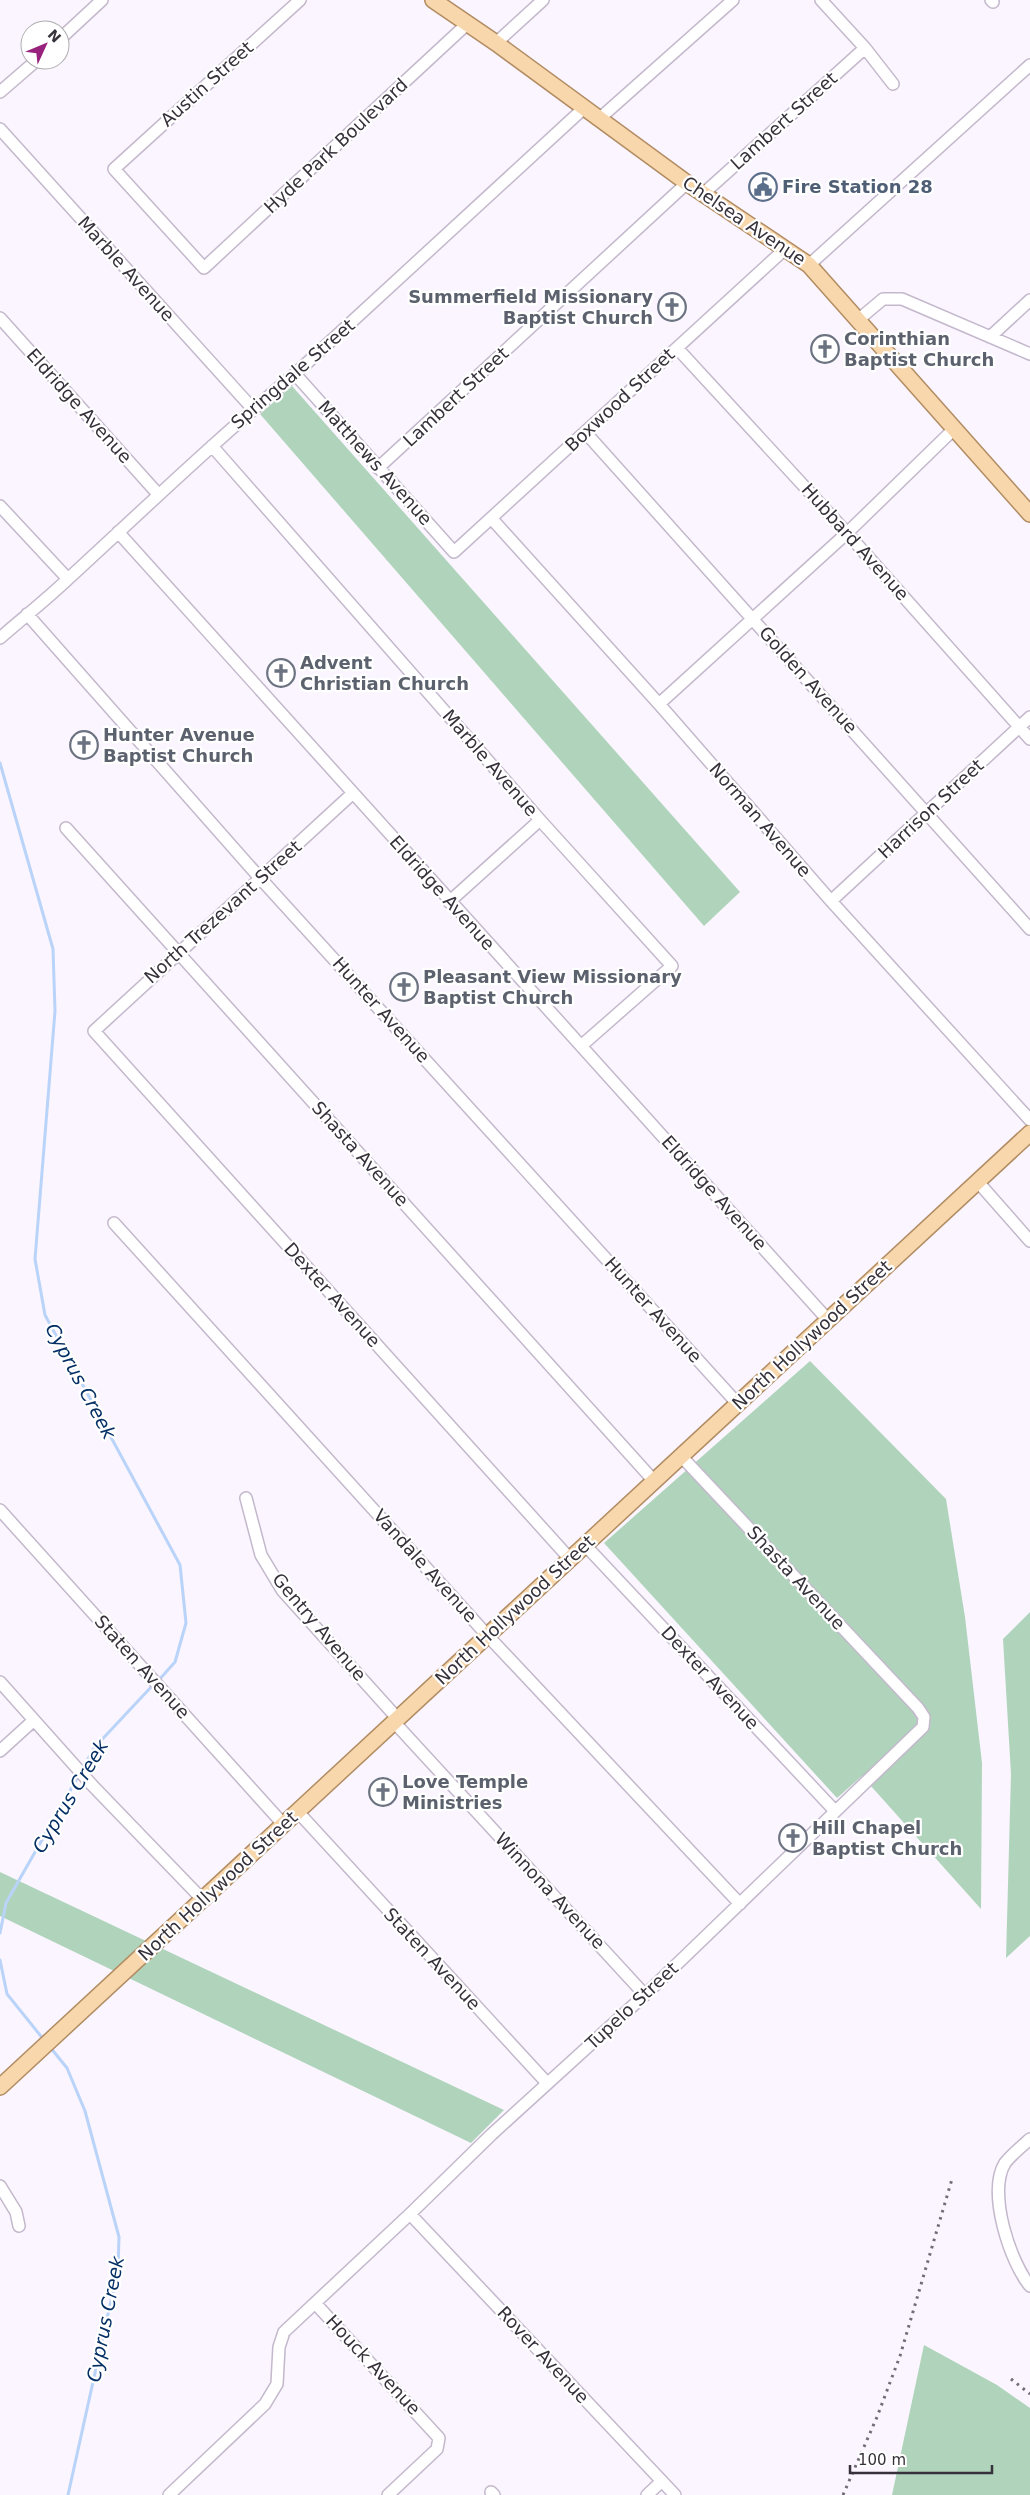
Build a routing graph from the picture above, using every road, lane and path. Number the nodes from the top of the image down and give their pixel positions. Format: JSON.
{"nodes":[{"id":1,"x":102,"y":0,"type":"edge"},
{"id":2,"x":300,"y":0,"type":"edge"},
{"id":3,"x":433,"y":0,"type":"edge"},
{"id":4,"x":543,"y":0,"type":"edge"},
{"id":5,"x":733,"y":0,"type":"edge"},
{"id":6,"x":821,"y":0,"type":"edge"},
{"id":7,"x":467,"y":24,"type":"junction"},
{"id":8,"x":70,"y":30,"type":"edge"},
{"id":9,"x":496,"y":43,"type":"junction"},
{"id":10,"x":866,"y":48,"type":"junction"},
{"id":11,"x":1030,"y":65,"type":"edge"},
{"id":12,"x":25,"y":70,"type":"edge"},
{"id":13,"x":893,"y":84,"type":"dead end"},
{"id":14,"x":0,"y":92,"type":"edge"},
{"id":15,"x":584,"y":108,"type":"junction"},
{"id":16,"x":600,"y":119,"type":"junction"},
{"id":17,"x":0,"y":129,"type":"edge"},
{"id":18,"x":687,"y":184,"type":"junction"},
{"id":19,"x":703,"y":194,"type":"junction"},
{"id":20,"x":786,"y":248,"type":"junction"},
{"id":21,"x":809,"y":265,"type":"junction"},
{"id":22,"x":204,"y":268,"type":"joint"},
{"id":23,"x":1030,"y":300,"type":"edge"},
{"id":24,"x":0,"y":318,"type":"edge"},
{"id":25,"x":858,"y":320,"type":"junction"},
{"id":26,"x":990,"y":337,"type":"junction"},
{"id":27,"x":677,"y":348,"type":"junction"},
{"id":28,"x":1030,"y":354,"type":"edge"},
{"id":29,"x":295,"y":374,"type":"junction"},
{"id":30,"x":253,"y":409,"type":"junction"},
{"id":31,"x":954,"y":429,"type":"junction"},
{"id":32,"x":585,"y":432,"type":"junction"},
{"id":33,"x":212,"y":446,"type":"junction"},
{"id":34,"x":378,"y":468,"type":"junction"},
{"id":35,"x":158,"y":494,"type":"junction"},
{"id":36,"x":0,"y":506,"type":"edge"},
{"id":37,"x":1029,"y":511,"type":"edge"},
{"id":38,"x":492,"y":519,"type":"junction"},
{"id":39,"x":118,"y":532,"type":"junction"},
{"id":40,"x":848,"y":533,"type":"junction"},
{"id":41,"x":454,"y":552,"type":"joint"},
{"id":42,"x":68,"y":579,"type":"junction"},
{"id":43,"x":28,"y":614,"type":"junction"},
{"id":44,"x":753,"y":620,"type":"junction"},
{"id":45,"x":0,"y":638,"type":"edge"},
{"id":46,"x":660,"y":704,"type":"junction"},
{"id":47,"x":1030,"y":716,"type":"edge"},
{"id":48,"x":1019,"y":727,"type":"junction"},
{"id":49,"x":1030,"y":739,"type":"edge"},
{"id":50,"x":353,"y":794,"type":"junction"},
{"id":51,"x":928,"y":812,"type":"junction"},
{"id":52,"x":540,"y":820,"type":"junction"},
{"id":53,"x":66,"y":828,"type":"dead end"},
{"id":54,"x":260,"y":878,"type":"junction"},
{"id":55,"x":831,"y":901,"type":"junction"},
{"id":56,"x":449,"y":902,"type":"junction"},
{"id":57,"x":1030,"y":928,"type":"edge"},
{"id":58,"x":178,"y":952,"type":"junction"},
{"id":59,"x":94,"y":1031,"type":"joint"},
{"id":60,"x":581,"y":1046,"type":"junction"},
{"id":61,"x":1030,"y":1120,"type":"edge"},
{"id":62,"x":1030,"y":1133,"type":"edge"},
{"id":63,"x":978,"y":1182,"type":"junction"},
{"id":64,"x":114,"y":1223,"type":"dead end"},
{"id":65,"x":1030,"y":1241,"type":"edge"},
{"id":66,"x":828,"y":1320,"type":"junction"},
{"id":67,"x":738,"y":1404,"type":"junction"},
{"id":68,"x":681,"y":1456,"type":"junction"},
{"id":69,"x":654,"y":1481,"type":"junction"},
{"id":70,"x":246,"y":1498,"type":"dead end"},
{"id":71,"x":0,"y":1510,"type":"edge"},
{"id":72,"x":585,"y":1545,"type":"junction"},
{"id":73,"x":570,"y":1559,"type":"junction"},
{"id":74,"x":487,"y":1635,"type":"junction"},
{"id":75,"x":0,"y":1682,"type":"edge"},
{"id":76,"x":911,"y":1700,"type":"joint"},
{"id":77,"x":34,"y":1720,"type":"junction"},
{"id":78,"x":396,"y":1720,"type":"junction"},
{"id":79,"x":0,"y":1751,"type":"edge"},
{"id":80,"x":835,"y":1811,"type":"junction"},
{"id":81,"x":298,"y":1812,"type":"junction"},
{"id":82,"x":284,"y":1825,"type":"junction"},
{"id":83,"x":202,"y":1899,"type":"junction"},
{"id":84,"x":740,"y":1904,"type":"junction"},
{"id":85,"x":645,"y":1995,"type":"junction"},
{"id":86,"x":2,"y":2081,"type":"edge"},
{"id":87,"x":547,"y":2083,"type":"junction"},
{"id":88,"x":1030,"y":2139,"type":"edge"},
{"id":89,"x":0,"y":2186,"type":"edge"},
{"id":90,"x":410,"y":2214,"type":"junction"},
{"id":91,"x":19,"y":2226,"type":"dead end"},
{"id":92,"x":1030,"y":2286,"type":"edge"},
{"id":93,"x":315,"y":2303,"type":"junction"},
{"id":94,"x":662,"y":2481,"type":"junction"},
{"id":95,"x":169,"y":2495,"type":"edge"},
{"id":96,"x":388,"y":2495,"type":"edge"},
{"id":97,"x":647,"y":2495,"type":"edge"},
{"id":98,"x":674,"y":2495,"type":"edge"}],
"edges":[{"from":1,"to":8,"type":"street"},
{"from":2,"to":22,"type":"street","name":"Austin Street"},
{"from":3,"to":7,"type":"main road","name":"Chelsea Avenue"},
{"from":4,"to":9,"type":"street"},
{"from":5,"to":16,"type":"street"},
{"from":6,"to":10,"type":"street"},
{"from":7,"to":9,"type":"main road","name":"Chelsea Avenue"},
{"from":7,"to":22,"type":"street","name":"Hyde Park Boulevard"},
{"from":9,"to":15,"type":"main road","name":"Chelsea Avenue"},
{"from":10,"to":13,"type":"street"},
{"from":10,"to":19,"type":"street","name":"Lambert Street"},
{"from":11,"to":21,"type":"street"},
{"from":12,"to":14,"type":"street"},
{"from":15,"to":16,"type":"main road","name":"Chelsea Avenue"},
{"from":15,"to":29,"type":"street","name":"Springdale Street"},
{"from":16,"to":18,"type":"main road","name":"Chelsea Avenue"},
{"from":17,"to":30,"type":"street","name":"Marble Avenue"},
{"from":18,"to":19,"type":"main road","name":"Chelsea Avenue"},
{"from":18,"to":34,"type":"street","name":"Lambert Street"},
{"from":19,"to":20,"type":"main road","name":"Chelsea Avenue"},
{"from":20,"to":21,"type":"main road","name":"Chelsea Avenue"},
{"from":20,"to":27,"type":"street","name":"Boxwood Street"},
{"from":21,"to":25,"type":"main road","name":"Chelsea Avenue"},
{"from":23,"to":26,"type":"street"},
{"from":24,"to":35,"type":"street","name":"Eldridge Avenue"},
{"from":25,"to":26,"type":"street"},
{"from":25,"to":31,"type":"main road","name":"Chelsea Avenue"},
{"from":26,"to":28,"type":"street"},
{"from":27,"to":32,"type":"street","name":"Boxwood Street"},
{"from":27,"to":40,"type":"street","name":"Hubbard Avenue"},
{"from":29,"to":30,"type":"street","name":"Springdale Street"},
{"from":29,"to":34,"type":"street","name":"Matthews Avenue"},
{"from":30,"to":33,"type":"street","name":"Springdale Street"},
{"from":31,"to":37,"type":"main road","name":"Chelsea Avenue"},
{"from":31,"to":40,"type":"street"},
{"from":32,"to":38,"type":"street","name":"Boxwood Street"},
{"from":32,"to":44,"type":"street","name":"Golden Avenue"},
{"from":33,"to":35,"type":"street","name":"Springdale Street"},
{"from":33,"to":52,"type":"street","name":"Marble Avenue"},
{"from":34,"to":41,"type":"street","name":"Matthews Avenue"},
{"from":35,"to":39,"type":"street","name":"Springdale Street"},
{"from":36,"to":42,"type":"street"},
{"from":38,"to":41,"type":"street","name":"Boxwood Street"},
{"from":38,"to":46,"type":"street","name":"Norman Avenue"},
{"from":39,"to":42,"type":"street","name":"Springdale Street"},
{"from":39,"to":50,"type":"street","name":"Eldridge Avenue"},
{"from":40,"to":44,"type":"street"},
{"from":40,"to":48,"type":"street","name":"Hubbard Avenue"},
{"from":42,"to":43,"type":"street","name":"Springdale Street"},
{"from":43,"to":45,"type":"street","name":"Springdale Street"},
{"from":43,"to":54,"type":"street","name":"Hunter Avenue"},
{"from":44,"to":46,"type":"street"},
{"from":44,"to":51,"type":"street","name":"Golden Avenue"},
{"from":46,"to":55,"type":"street","name":"Norman Avenue"},
{"from":47,"to":48,"type":"street","name":"Harrison Street"},
{"from":48,"to":49,"type":"street","name":"Hubbard Avenue"},
{"from":48,"to":51,"type":"street","name":"Harrison Street"},
{"from":50,"to":54,"type":"street","name":"North Trezevant Street"},
{"from":50,"to":56,"type":"street","name":"Eldridge Avenue"},
{"from":51,"to":55,"type":"street","name":"Harrison Street"},
{"from":51,"to":57,"type":"street","name":"Golden Avenue"},
{"from":52,"to":56,"type":"street"},
{"from":52,"to":60,"type":"street","name":"Marble Avenue"},
{"from":53,"to":58,"type":"street","name":"Shasta Avenue"},
{"from":54,"to":58,"type":"street","name":"North Trezevant Street"},
{"from":54,"to":67,"type":"street","name":"Hunter Avenue"},
{"from":55,"to":61,"type":"street","name":"Norman Avenue"},
{"from":56,"to":60,"type":"street","name":"Eldridge Avenue"},
{"from":58,"to":59,"type":"street","name":"North Trezevant Street"},
{"from":58,"to":69,"type":"street","name":"Shasta Avenue"},
{"from":59,"to":73,"type":"street","name":"Dexter Avenue"},
{"from":60,"to":66,"type":"street","name":"Eldridge Avenue"},
{"from":62,"to":63,"type":"main road","name":"North Hollywood Street"},
{"from":63,"to":65,"type":"street"},
{"from":63,"to":66,"type":"main road","name":"North Hollywood Street"},
{"from":64,"to":74,"type":"street","name":"Vandale Avenue"},
{"from":66,"to":67,"type":"main road","name":"North Hollywood Street"},
{"from":67,"to":68,"type":"main road","name":"North Hollywood Street"},
{"from":68,"to":69,"type":"main road","name":"North Hollywood Street"},
{"from":68,"to":76,"type":"street","name":"Shasta Avenue"},
{"from":69,"to":72,"type":"main road","name":"North Hollywood Street"},
{"from":70,"to":78,"type":"street","name":"Gentry Avenue"},
{"from":71,"to":82,"type":"street","name":"Staten Avenue"},
{"from":72,"to":73,"type":"main road","name":"North Hollywood Street"},
{"from":72,"to":80,"type":"street","name":"Dexter Avenue"},
{"from":73,"to":74,"type":"main road","name":"North Hollywood Street"},
{"from":74,"to":78,"type":"main road","name":"North Hollywood Street"},
{"from":74,"to":84,"type":"street","name":"Vandale Avenue"},
{"from":75,"to":77,"type":"street"},
{"from":76,"to":80,"type":"street","name":"Tupelo Street"},
{"from":77,"to":79,"type":"street"},
{"from":77,"to":83,"type":"street"},
{"from":78,"to":81,"type":"main road","name":"North Hollywood Street"},
{"from":78,"to":85,"type":"street","name":"Winnona Avenue"},
{"from":80,"to":84,"type":"street","name":"Tupelo Street"},
{"from":81,"to":82,"type":"main road","name":"North Hollywood Street"},
{"from":81,"to":87,"type":"street","name":"Staten Avenue"},
{"from":82,"to":83,"type":"main road","name":"North Hollywood Street"},
{"from":83,"to":86,"type":"main road","name":"North Hollywood Street"},
{"from":84,"to":85,"type":"street","name":"Tupelo Street"},
{"from":85,"to":87,"type":"street","name":"Tupelo Street"},
{"from":87,"to":90,"type":"street","name":"Tupelo Street"},
{"from":88,"to":92,"type":"street"},
{"from":89,"to":91,"type":"street"},
{"from":90,"to":93,"type":"street","name":"Tupelo Street"},
{"from":90,"to":94,"type":"street","name":"Rover Avenue"},
{"from":93,"to":95,"type":"street","name":"Tupelo Street"},
{"from":93,"to":96,"type":"street","name":"Houck Avenue"},
{"from":94,"to":97,"type":"street"},
{"from":94,"to":98,"type":"street","name":"Rover Avenue"}]}
